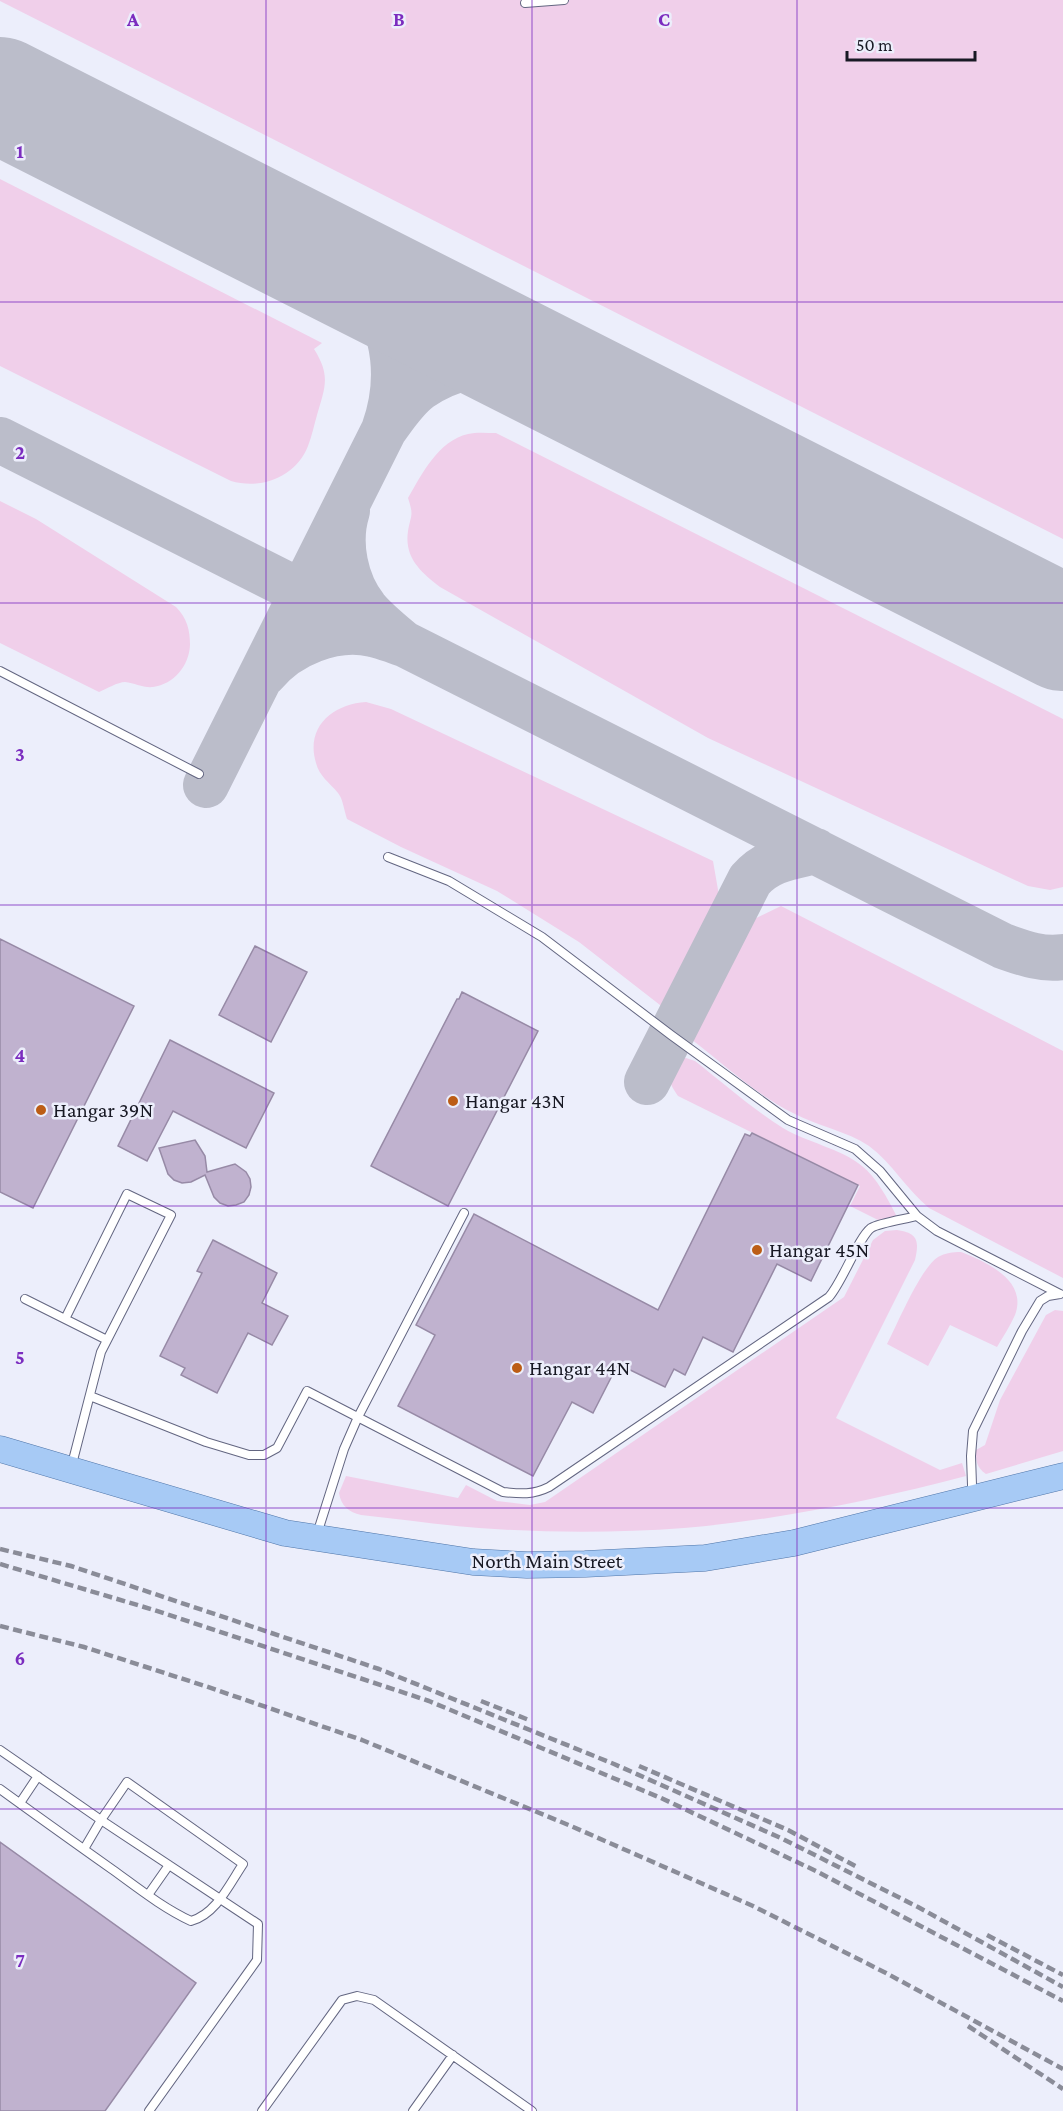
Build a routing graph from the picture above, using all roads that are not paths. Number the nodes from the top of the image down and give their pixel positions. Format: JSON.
{"nodes":[{"id":1,"x":564,"y":0,"type":"edge"},
{"id":2,"x":525,"y":3,"type":"dead end"},
{"id":3,"x":0,"y":671,"type":"edge"},
{"id":4,"x":199,"y":774,"type":"dead end"},
{"id":5,"x":388,"y":857,"type":"dead end"},
{"id":6,"x":464,"y":1213,"type":"dead end"},
{"id":7,"x":917,"y":1216,"type":"junction"},
{"id":8,"x":1061,"y":1294,"type":"edge"},
{"id":9,"x":25,"y":1299,"type":"dead end"},
{"id":10,"x":65,"y":1319,"type":"junction"},
{"id":11,"x":107,"y":1340,"type":"junction"},
{"id":12,"x":90,"y":1396,"type":"junction"},
{"id":13,"x":358,"y":1417,"type":"junction"},
{"id":14,"x":0,"y":1449,"type":"edge"},
{"id":15,"x":71,"y":1469,"type":"junction"},
{"id":16,"x":1063,"y":1476,"type":"edge"},
{"id":17,"x":977,"y":1498,"type":"junction"},
{"id":18,"x":316,"y":1538,"type":"junction"},
{"id":19,"x":0,"y":1750,"type":"edge"},
{"id":20,"x":38,"y":1776,"type":"junction"},
{"id":21,"x":0,"y":1789,"type":"edge"},
{"id":22,"x":20,"y":1803,"type":"junction"},
{"id":23,"x":101,"y":1820,"type":"junction"},
{"id":24,"x":84,"y":1849,"type":"junction"},
{"id":25,"x":169,"y":1865,"type":"junction"},
{"id":26,"x":148,"y":1895,"type":"junction"},
{"id":27,"x":220,"y":1898,"type":"junction"},
{"id":28,"x":453,"y":2055,"type":"junction"},
{"id":29,"x":149,"y":2111,"type":"edge"},
{"id":30,"x":262,"y":2111,"type":"edge"},
{"id":31,"x":413,"y":2111,"type":"edge"},
{"id":32,"x":532,"y":2111,"type":"edge"}],
"edges":[{"from":1,"to":2,"type":"lane"},
{"from":3,"to":4,"type":"lane"},
{"from":5,"to":7,"type":"lane"},
{"from":6,"to":13,"type":"lane"},
{"from":7,"to":8,"type":"lane"},
{"from":7,"to":13,"type":"lane"},
{"from":8,"to":17,"type":"lane"},
{"from":9,"to":10,"type":"lane"},
{"from":10,"to":11,"type":"lane"},
{"from":10,"to":11,"type":"lane"},
{"from":11,"to":12,"type":"lane"},
{"from":12,"to":13,"type":"lane"},
{"from":12,"to":15,"type":"lane"},
{"from":13,"to":18,"type":"lane"},
{"from":14,"to":15,"type":"main road","name":"North Main Street"},
{"from":15,"to":18,"type":"main road","name":"North Main Street"},
{"from":16,"to":17,"type":"main road","name":"North Main Street"},
{"from":17,"to":18,"type":"main road","name":"North Main Street"},
{"from":19,"to":20,"type":"lane"},
{"from":20,"to":22,"type":"lane"},
{"from":20,"to":23,"type":"lane"},
{"from":21,"to":22,"type":"lane"},
{"from":22,"to":24,"type":"lane"},
{"from":23,"to":24,"type":"lane"},
{"from":23,"to":25,"type":"lane"},
{"from":23,"to":27,"type":"lane"},
{"from":24,"to":26,"type":"lane"},
{"from":25,"to":26,"type":"lane"},
{"from":25,"to":27,"type":"lane"},
{"from":26,"to":27,"type":"lane"},
{"from":27,"to":29,"type":"lane"},
{"from":28,"to":30,"type":"lane"},
{"from":28,"to":31,"type":"lane"},
{"from":28,"to":32,"type":"lane"}]}
